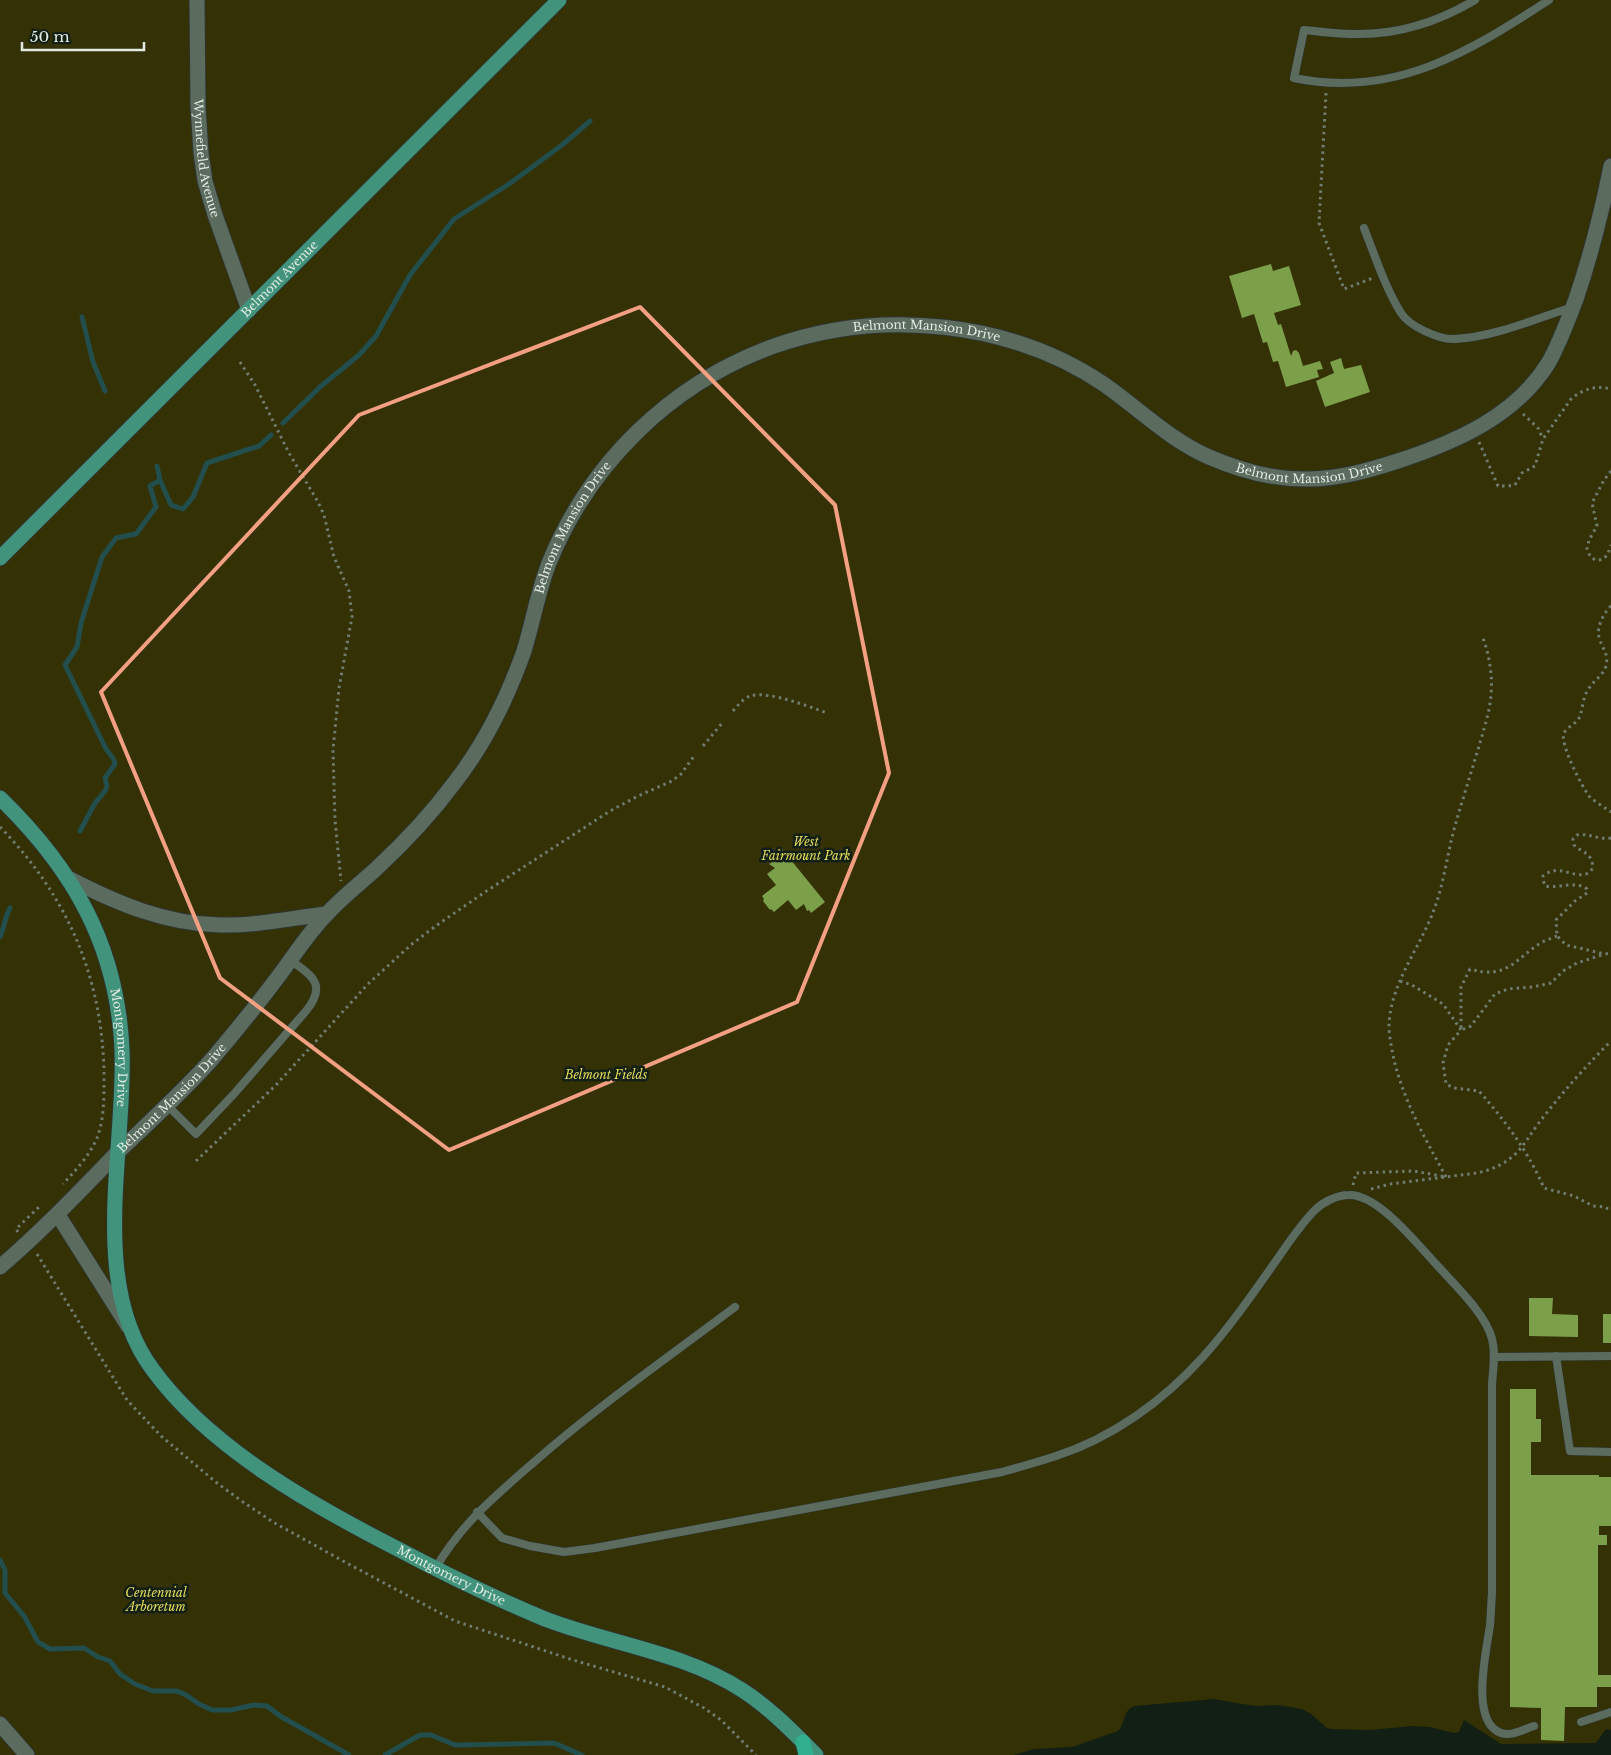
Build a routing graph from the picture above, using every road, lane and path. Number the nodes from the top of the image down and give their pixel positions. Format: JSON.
{"nodes":[{"id":1,"x":197,"y":0,"type":"edge"},
{"id":2,"x":559,"y":0,"type":"edge"},
{"id":3,"x":1475,"y":0,"type":"edge"},
{"id":4,"x":1549,"y":0,"type":"edge"},
{"id":5,"x":1327,"y":82,"type":"junction"},
{"id":6,"x":1611,"y":166,"type":"edge"},
{"id":7,"x":1364,"y":228,"type":"dead end"},
{"id":8,"x":1382,"y":274,"type":"junction"},
{"id":9,"x":1573,"y":307,"type":"junction"},
{"id":10,"x":249,"y":310,"type":"junction"},
{"id":11,"x":240,"y":362,"type":"dead end"},
{"id":12,"x":1611,"y":389,"type":"edge"},
{"id":13,"x":1514,"y":402,"type":"junction"},
{"id":14,"x":1474,"y":431,"type":"junction"},
{"id":15,"x":1543,"y":438,"type":"junction"},
{"id":16,"x":1611,"y":472,"type":"edge"},
{"id":17,"x":1611,"y":545,"type":"edge"},
{"id":18,"x":0,"y":558,"type":"edge"},
{"id":19,"x":1611,"y":606,"type":"edge"},
{"id":20,"x":1483,"y":638,"type":"dead end"},
{"id":21,"x":732,"y":711,"type":"dead end"},
{"id":22,"x":827,"y":713,"type":"dead end"},
{"id":23,"x":723,"y":722,"type":"dead end"},
{"id":24,"x":703,"y":746,"type":"dead end"},
{"id":25,"x":694,"y":756,"type":"dead end"},
{"id":26,"x":0,"y":798,"type":"edge"},
{"id":27,"x":1611,"y":812,"type":"edge"},
{"id":28,"x":0,"y":827,"type":"edge"},
{"id":29,"x":1611,"y":838,"type":"edge"},
{"id":30,"x":68,"y":878,"type":"junction"},
{"id":31,"x":344,"y":898,"type":"junction"},
{"id":32,"x":326,"y":914,"type":"junction"},
{"id":33,"x":1557,"y":936,"type":"junction"},
{"id":34,"x":1611,"y":953,"type":"edge"},
{"id":35,"x":1605,"y":954,"type":"junction"},
{"id":36,"x":290,"y":960,"type":"junction"},
{"id":37,"x":1400,"y":981,"type":"junction"},
{"id":38,"x":1460,"y":1030,"type":"junction"},
{"id":39,"x":1611,"y":1041,"type":"edge"},
{"id":40,"x":168,"y":1106,"type":"junction"},
{"id":41,"x":1522,"y":1148,"type":"junction"},
{"id":42,"x":117,"y":1154,"type":"junction"},
{"id":43,"x":196,"y":1162,"type":"dead end"},
{"id":44,"x":1356,"y":1173,"type":"dead end"},
{"id":45,"x":1446,"y":1177,"type":"junction"},
{"id":46,"x":58,"y":1189,"type":"dead end"},
{"id":47,"x":1350,"y":1194,"type":"junction"},
{"id":48,"x":45,"y":1202,"type":"dead end"},
{"id":49,"x":1611,"y":1211,"type":"edge"},
{"id":50,"x":58,"y":1215,"type":"junction"},
{"id":51,"x":19,"y":1232,"type":"dead end"},
{"id":52,"x":0,"y":1267,"type":"edge"},
{"id":53,"x":735,"y":1307,"type":"dead end"},
{"id":54,"x":131,"y":1331,"type":"junction"},
{"id":55,"x":1556,"y":1356,"type":"junction"},
{"id":56,"x":1611,"y":1356,"type":"edge"},
{"id":57,"x":1494,"y":1357,"type":"junction"},
{"id":58,"x":1611,"y":1452,"type":"edge"},
{"id":59,"x":477,"y":1512,"type":"junction"},
{"id":60,"x":435,"y":1569,"type":"junction"},
{"id":61,"x":1611,"y":1712,"type":"edge"},
{"id":62,"x":1581,"y":1722,"type":"dead end"},
{"id":63,"x":0,"y":1724,"type":"edge"},
{"id":64,"x":1534,"y":1726,"type":"dead end"},
{"id":65,"x":804,"y":1748,"type":"edge"},
{"id":66,"x":27,"y":1755,"type":"edge"},
{"id":67,"x":816,"y":1755,"type":"edge"}],
"edges":[{"from":1,"to":10,"type":"street","name":"Wynnefield Avenue"},
{"from":2,"to":10,"type":"main road","name":"Belmont Avenue"},
{"from":3,"to":5,"type":"lane"},
{"from":4,"to":5,"type":"lane"},
{"from":5,"to":8,"type":"path"},
{"from":6,"to":9,"type":"street","name":"Belmont Mansion Drive"},
{"from":7,"to":8,"type":"lane"},
{"from":8,"to":9,"type":"lane"},
{"from":9,"to":13,"type":"street","name":"Belmont Mansion Drive"},
{"from":10,"to":18,"type":"main road","name":"Belmont Avenue"},
{"from":11,"to":31,"type":"path"},
{"from":12,"to":15,"type":"path"},
{"from":13,"to":14,"type":"street","name":"Belmont Mansion Drive"},
{"from":13,"to":15,"type":"path"},
{"from":14,"to":15,"type":"path"},
{"from":14,"to":31,"type":"street","name":"Belmont Mansion Drive"},
{"from":16,"to":17,"type":"path"},
{"from":19,"to":27,"type":"path"},
{"from":20,"to":37,"type":"path"},
{"from":21,"to":22,"type":"path"},
{"from":23,"to":24,"type":"path"},
{"from":25,"to":43,"type":"path"},
{"from":26,"to":30,"type":"main road","name":"Montgomery Drive"},
{"from":28,"to":46,"type":"path"},
{"from":29,"to":33,"type":"path"},
{"from":30,"to":32,"type":"street"},
{"from":30,"to":42,"type":"main road","name":"Montgomery Drive"},
{"from":31,"to":32,"type":"street","name":"Belmont Mansion Drive"},
{"from":32,"to":36,"type":"street","name":"Belmont Mansion Drive"},
{"from":33,"to":35,"type":"path"},
{"from":33,"to":38,"type":"path"},
{"from":34,"to":35,"type":"path"},
{"from":35,"to":38,"type":"path"},
{"from":36,"to":40,"type":"street","name":"Belmont Mansion Drive"},
{"from":36,"to":40,"type":"lane"},
{"from":37,"to":38,"type":"path"},
{"from":37,"to":45,"type":"path"},
{"from":38,"to":41,"type":"path"},
{"from":39,"to":41,"type":"path"},
{"from":40,"to":42,"type":"street","name":"Belmont Mansion Drive"},
{"from":41,"to":45,"type":"path"},
{"from":41,"to":49,"type":"path"},
{"from":42,"to":50,"type":"street","name":"Belmont Mansion Drive"},
{"from":42,"to":54,"type":"main road","name":"Montgomery Drive"},
{"from":44,"to":45,"type":"path"},
{"from":45,"to":47,"type":"path"},
{"from":47,"to":57,"type":"lane"},
{"from":47,"to":59,"type":"lane"},
{"from":48,"to":51,"type":"path"},
{"from":50,"to":52,"type":"street","name":"Belmont Mansion Drive"},
{"from":50,"to":54,"type":"street","name":"Montgomery Drive"},
{"from":53,"to":59,"type":"lane"},
{"from":54,"to":60,"type":"main road","name":"Montgomery Drive"},
{"from":55,"to":56,"type":"lane"},
{"from":55,"to":57,"type":"lane"},
{"from":55,"to":58,"type":"lane"},
{"from":57,"to":64,"type":"lane"},
{"from":59,"to":60,"type":"lane"},
{"from":60,"to":65,"type":"main road","name":"Montgomery Drive"},
{"from":61,"to":62,"type":"lane"},
{"from":63,"to":66,"type":"street"},
{"from":65,"to":67,"type":"main road","name":"Montgomery Drive"}]}
